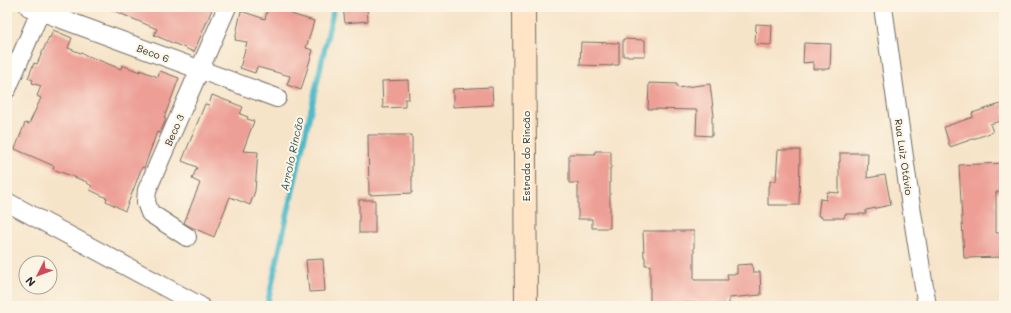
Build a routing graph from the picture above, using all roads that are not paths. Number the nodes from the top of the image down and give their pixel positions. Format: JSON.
{"nodes":[{"id":1,"x":227,"y":7,"type":"edge"},
{"id":2,"x":524,"y":7,"type":"edge"},
{"id":3,"x":883,"y":7,"type":"edge"},
{"id":4,"x":37,"y":8,"type":"edge"},
{"id":5,"x":200,"y":70,"type":"junction"},
{"id":6,"x":7,"y":89,"type":"edge"},
{"id":7,"x":277,"y":98,"type":"dead end"},
{"id":8,"x":7,"y":202,"type":"edge"},
{"id":9,"x":187,"y":237,"type":"dead end"},
{"id":10,"x":200,"y":306,"type":"edge"},
{"id":11,"x":526,"y":306,"type":"edge"},
{"id":12,"x":927,"y":306,"type":"edge"}],
"edges":[{"from":1,"to":5,"type":"street","name":"Beco 3"},
{"from":2,"to":11,"type":"street","name":"Estrada do Rincão"},
{"from":3,"to":12,"type":"street","name":"Rua Luiz Otávio"},
{"from":4,"to":5,"type":"street","name":"Beco 6"},
{"from":4,"to":6,"type":"street"},
{"from":5,"to":7,"type":"street","name":"Beco 6"},
{"from":5,"to":9,"type":"street","name":"Beco 3"},
{"from":8,"to":10,"type":"street"}]}
